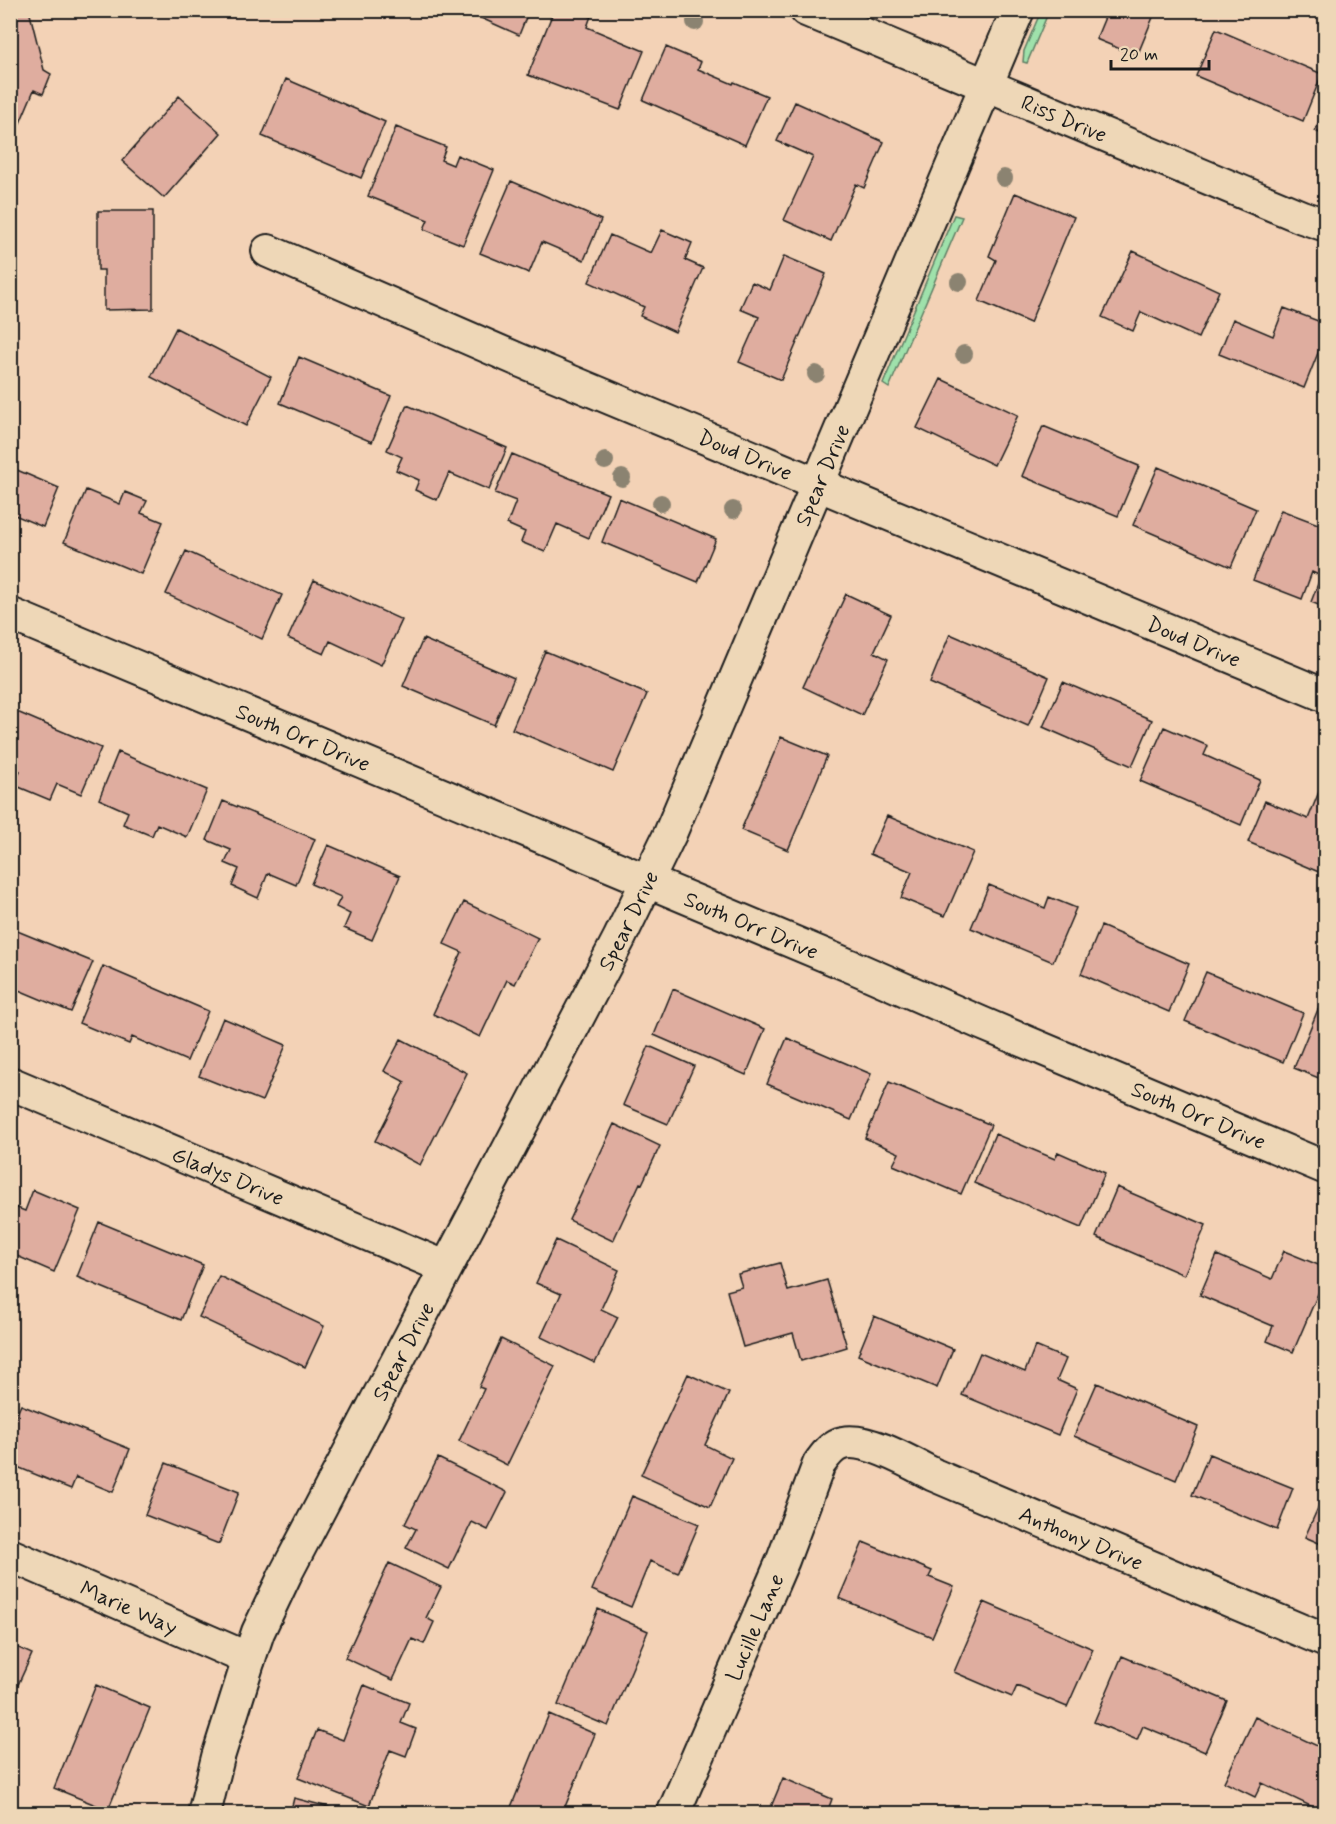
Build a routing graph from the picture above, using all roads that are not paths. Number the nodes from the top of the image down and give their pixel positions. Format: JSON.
{"nodes":[{"id":1,"x":806,"y":10,"type":"edge"},
{"id":2,"x":1018,"y":10,"type":"edge"},
{"id":3,"x":986,"y":86,"type":"junction"},
{"id":4,"x":1326,"y":225,"type":"edge"},
{"id":5,"x":268,"y":250,"type":"dead end"},
{"id":6,"x":816,"y":485,"type":"junction"},
{"id":7,"x":10,"y":614,"type":"edge"},
{"id":8,"x":1326,"y":696,"type":"edge"},
{"id":9,"x":647,"y":881,"type":"junction"},
{"id":10,"x":10,"y":1083,"type":"edge"},
{"id":11,"x":1326,"y":1168,"type":"edge"},
{"id":12,"x":445,"y":1267,"type":"junction"},
{"id":13,"x":838,"y":1445,"type":"joint"},
{"id":14,"x":10,"y":1555,"type":"edge"},
{"id":15,"x":1326,"y":1641,"type":"edge"},
{"id":16,"x":249,"y":1659,"type":"junction"},
{"id":17,"x":204,"y":1814,"type":"edge"},
{"id":18,"x":673,"y":1814,"type":"edge"}],
"edges":[{"from":1,"to":3,"type":"street","name":"Riss Drive"},
{"from":2,"to":3,"type":"street","name":"Spear Drive"},
{"from":3,"to":4,"type":"street","name":"Riss Drive"},
{"from":3,"to":6,"type":"street","name":"Spear Drive"},
{"from":5,"to":6,"type":"street","name":"Doud Drive"},
{"from":6,"to":8,"type":"street","name":"Doud Drive"},
{"from":6,"to":9,"type":"street","name":"Spear Drive"},
{"from":7,"to":9,"type":"street","name":"South Orr Drive"},
{"from":9,"to":11,"type":"street","name":"South Orr Drive"},
{"from":9,"to":12,"type":"street","name":"Spear Drive"},
{"from":10,"to":12,"type":"street","name":"Gladys Drive"},
{"from":12,"to":16,"type":"street","name":"Spear Drive"},
{"from":13,"to":15,"type":"street","name":"Anthony Drive"},
{"from":13,"to":18,"type":"street","name":"Lucille Lane"},
{"from":14,"to":16,"type":"street","name":"Marie Way"},
{"from":16,"to":17,"type":"street","name":"Spear Drive"}]}
